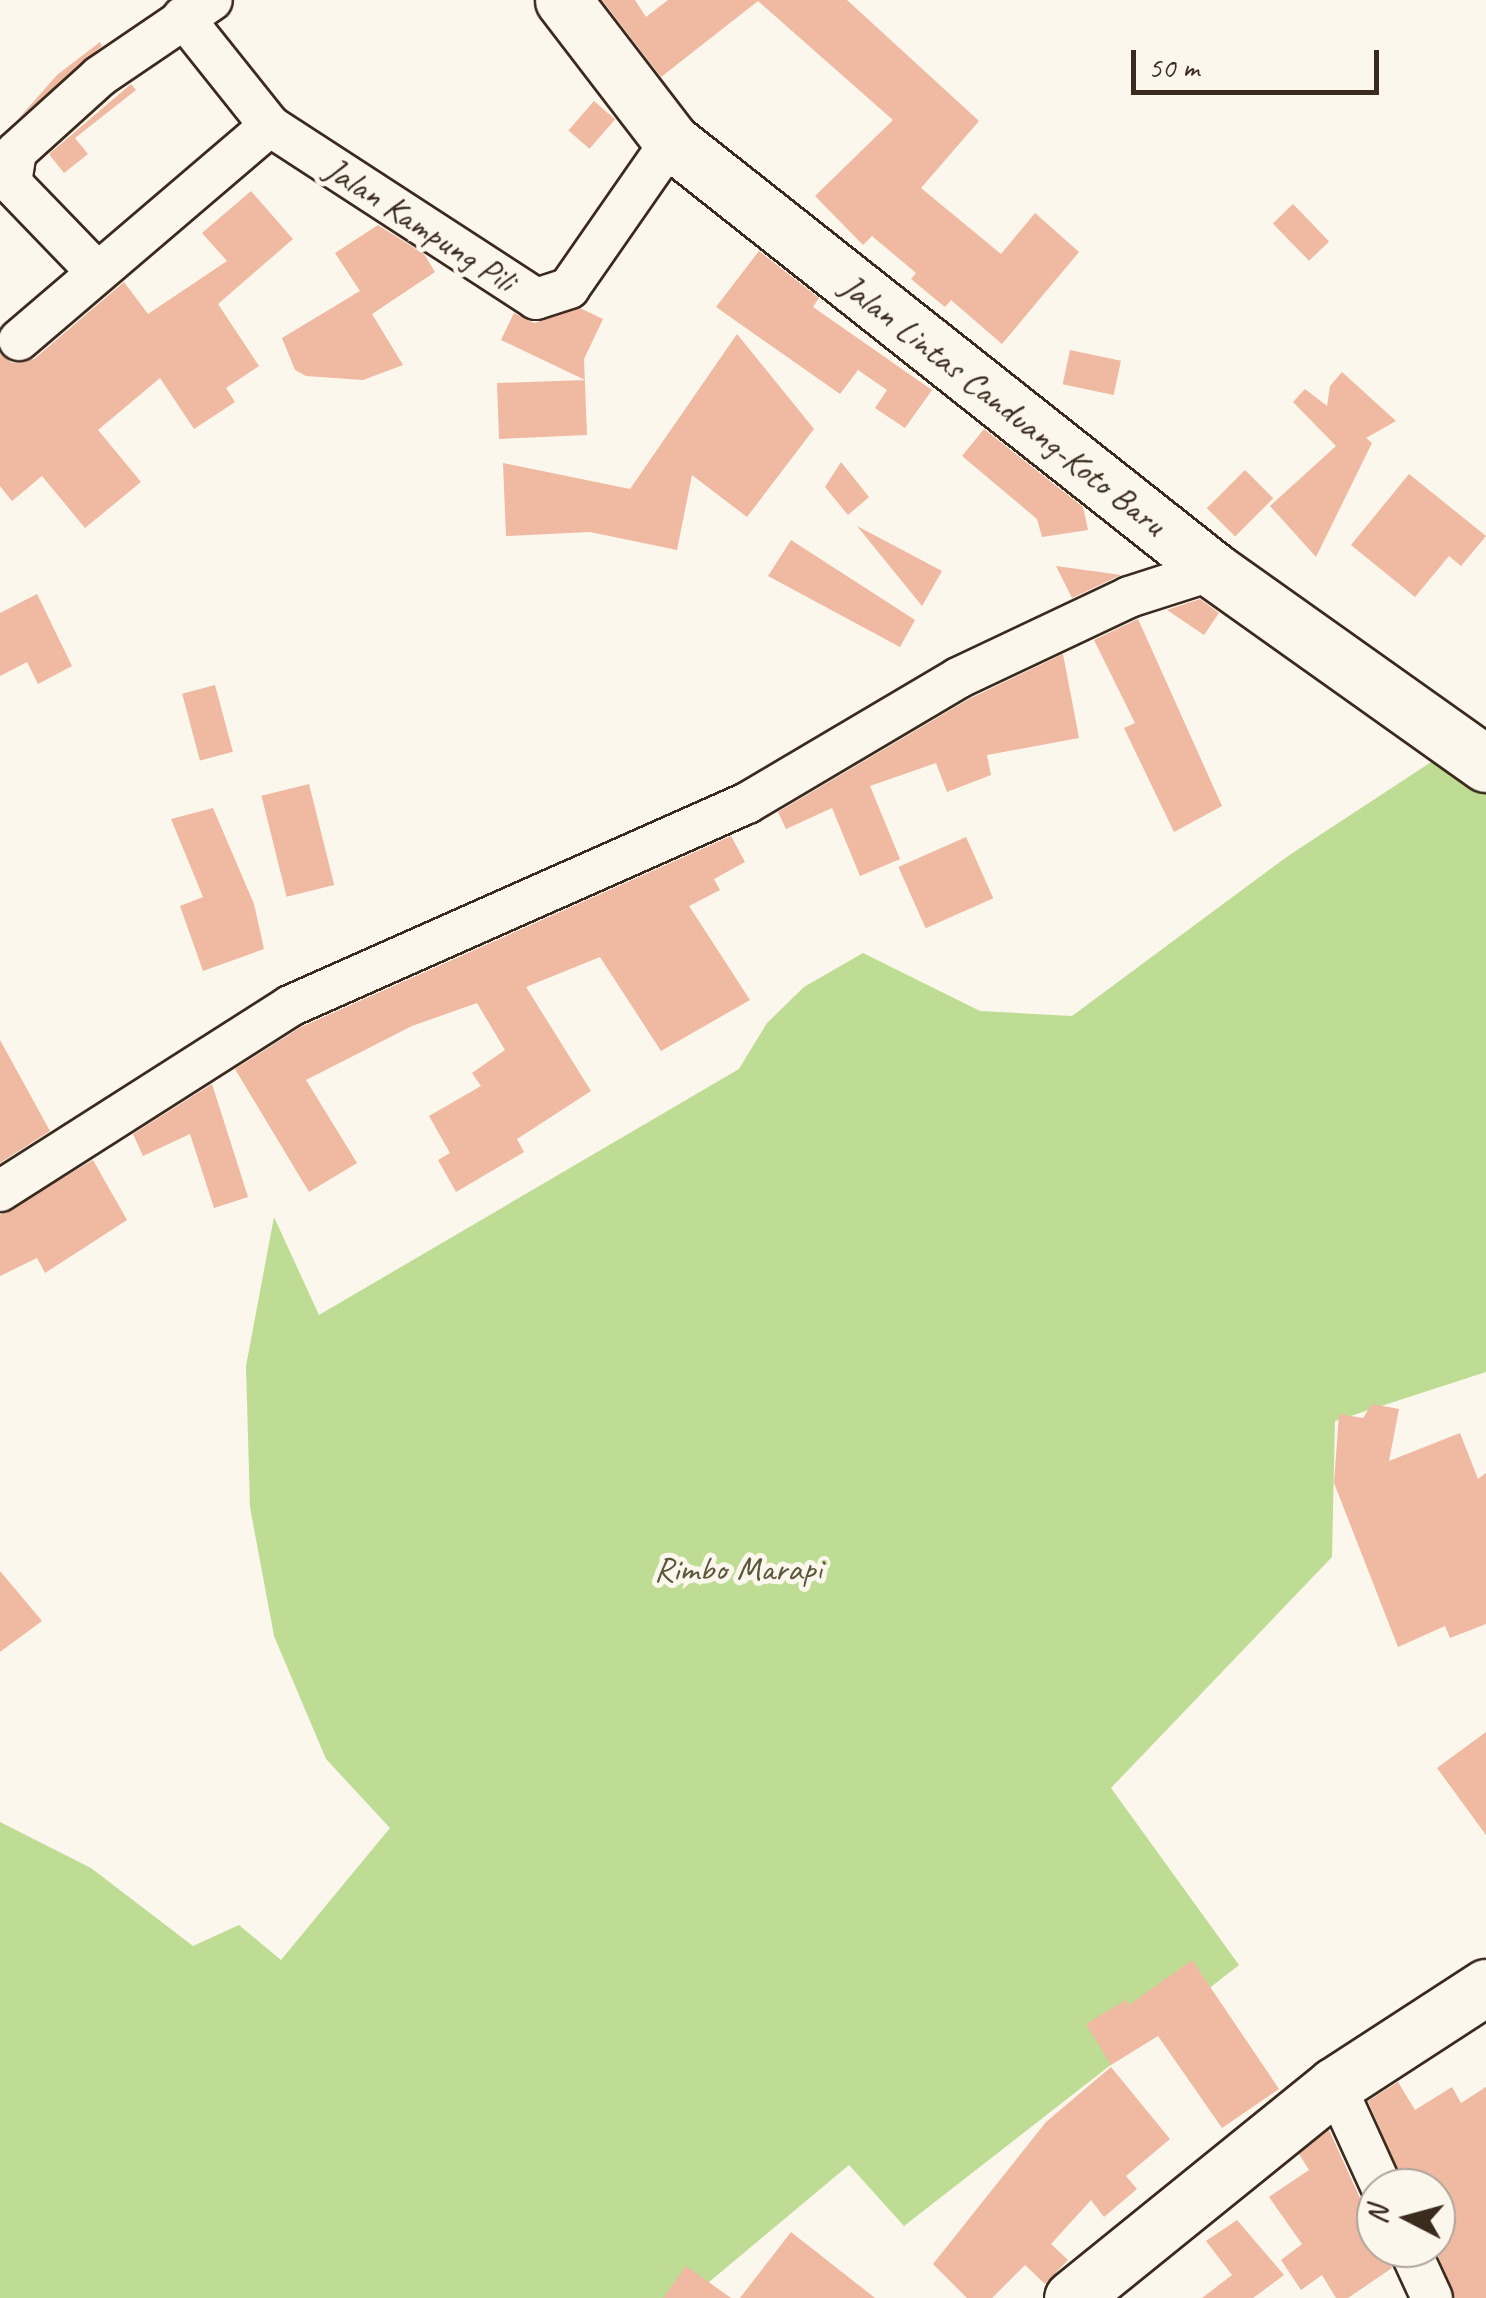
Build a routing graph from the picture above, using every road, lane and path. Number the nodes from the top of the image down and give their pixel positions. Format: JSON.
{"nodes":[{"id":1,"x":563,"y":0,"type":"edge"},
{"id":2,"x":198,"y":8,"type":"edge"},
{"id":3,"x":270,"y":126,"type":"junction"},
{"id":4,"x":671,"y":141,"type":"junction"},
{"id":5,"x":96,"y":270,"type":"junction"},
{"id":6,"x":19,"y":340,"type":"dead end"},
{"id":7,"x":1213,"y":570,"type":"junction"},
{"id":8,"x":1486,"y":764,"type":"edge"},
{"id":9,"x":0,"y":1191,"type":"edge"},
{"id":10,"x":1486,"y":1987,"type":"edge"},
{"id":11,"x":1336,"y":2086,"type":"junction"},
{"id":12,"x":1373,"y":2168,"type":"edge"},
{"id":13,"x":1418,"y":2268,"type":"edge"},
{"id":14,"x":1072,"y":2298,"type":"edge"},
{"id":15,"x":1432,"y":2298,"type":"edge"}],
"edges":[{"from":1,"to":4,"type":"main road","name":"Jalan Lintas Canduang-Koto Baru"},
{"from":2,"to":3,"type":"street","name":"Jalan Kampung Pili"},
{"from":2,"to":5,"type":"street"},
{"from":3,"to":4,"type":"street","name":"Jalan Kampung Pili"},
{"from":3,"to":5,"type":"street"},
{"from":4,"to":7,"type":"main road","name":"Jalan Lintas Canduang-Koto Baru"},
{"from":5,"to":6,"type":"street"},
{"from":7,"to":8,"type":"main road","name":"Jalan Lintas Canduang-Koto Baru"},
{"from":7,"to":9,"type":"street"},
{"from":10,"to":11,"type":"main road"},
{"from":11,"to":12,"type":"street"},
{"from":11,"to":14,"type":"main road"},
{"from":13,"to":15,"type":"street"}]}
